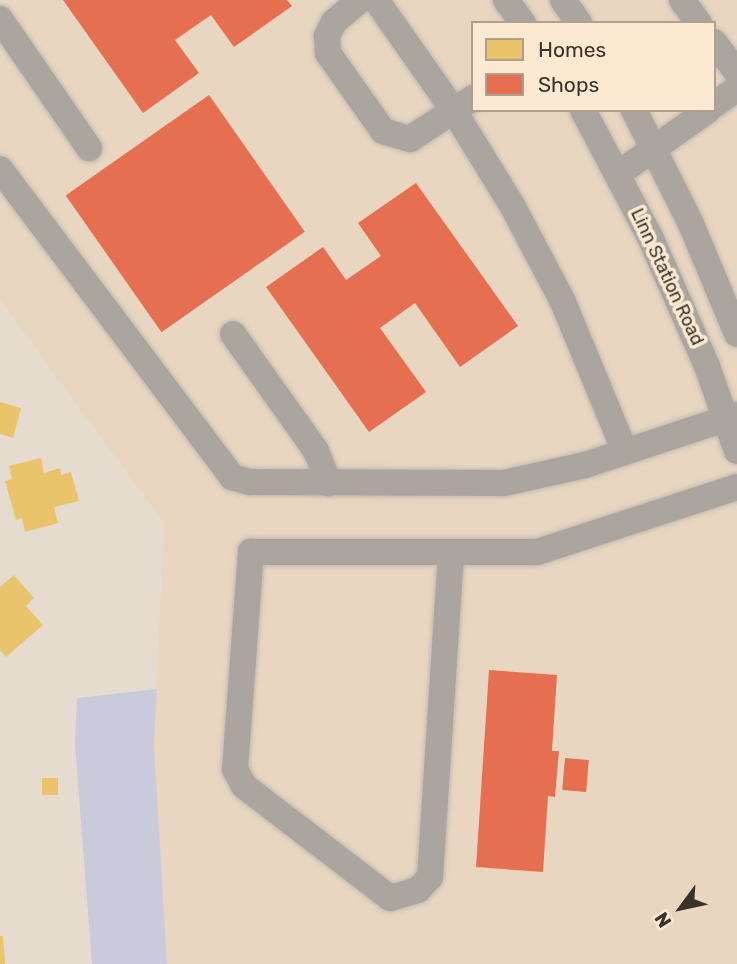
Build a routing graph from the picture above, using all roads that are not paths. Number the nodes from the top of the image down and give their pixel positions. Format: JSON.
{"nodes":[{"id":1,"x":360,"y":0,"type":"edge"},
{"id":2,"x":376,"y":0,"type":"edge"},
{"id":3,"x":506,"y":0,"type":"edge"},
{"id":4,"x":563,"y":0,"type":"edge"},
{"id":5,"x":682,"y":0,"type":"edge"},
{"id":6,"x":0,"y":19,"type":"edge"},
{"id":7,"x":522,"y":21,"type":"edge"},
{"id":8,"x":578,"y":21,"type":"edge"},
{"id":9,"x":698,"y":21,"type":"edge"},
{"id":10,"x":716,"y":45,"type":"edge"},
{"id":11,"x":737,"y":72,"type":"edge"},
{"id":12,"x":737,"y":88,"type":"edge"},
{"id":13,"x":716,"y":104,"type":"edge"},
{"id":14,"x":463,"y":105,"type":"edge"},
{"id":15,"x":584,"y":112,"type":"edge"},
{"id":16,"x":635,"y":112,"type":"edge"},
{"id":17,"x":705,"y":112,"type":"edge"},
{"id":18,"x":89,"y":148,"type":"dead end"},
{"id":19,"x":654,"y":151,"type":"junction"},
{"id":20,"x":0,"y":169,"type":"edge"},
{"id":21,"x":618,"y":174,"type":"junction"},
{"id":22,"x":233,"y":334,"type":"dead end"},
{"id":23,"x":737,"y":334,"type":"edge"},
{"id":24,"x":731,"y":417,"type":"edge"},
{"id":25,"x":737,"y":451,"type":"edge"},
{"id":26,"x":625,"y":452,"type":"junction"},
{"id":27,"x":329,"y":484,"type":"junction"},
{"id":28,"x":737,"y":486,"type":"edge"},
{"id":29,"x":451,"y":553,"type":"junction"}],
"edges":[{"from":1,"to":14,"type":"street"},
{"from":2,"to":14,"type":"street"},
{"from":3,"to":7,"type":"street"},
{"from":4,"to":8,"type":"street"},
{"from":5,"to":9,"type":"street"},
{"from":6,"to":18,"type":"street"},
{"from":10,"to":11,"type":"street"},
{"from":12,"to":13,"type":"street"},
{"from":14,"to":26,"type":"street"},
{"from":15,"to":21,"type":"street","name":"Linn Station Road"},
{"from":16,"to":19,"type":"street"},
{"from":17,"to":19,"type":"street"},
{"from":19,"to":21,"type":"street"},
{"from":19,"to":23,"type":"street"},
{"from":20,"to":27,"type":"street"},
{"from":21,"to":24,"type":"street","name":"Linn Station Road"},
{"from":22,"to":27,"type":"street"},
{"from":24,"to":25,"type":"street","name":"Linn Station Road"},
{"from":24,"to":26,"type":"street"},
{"from":26,"to":27,"type":"street"},
{"from":28,"to":29,"type":"street"},
{"from":29,"to":29,"type":"street"}]}
